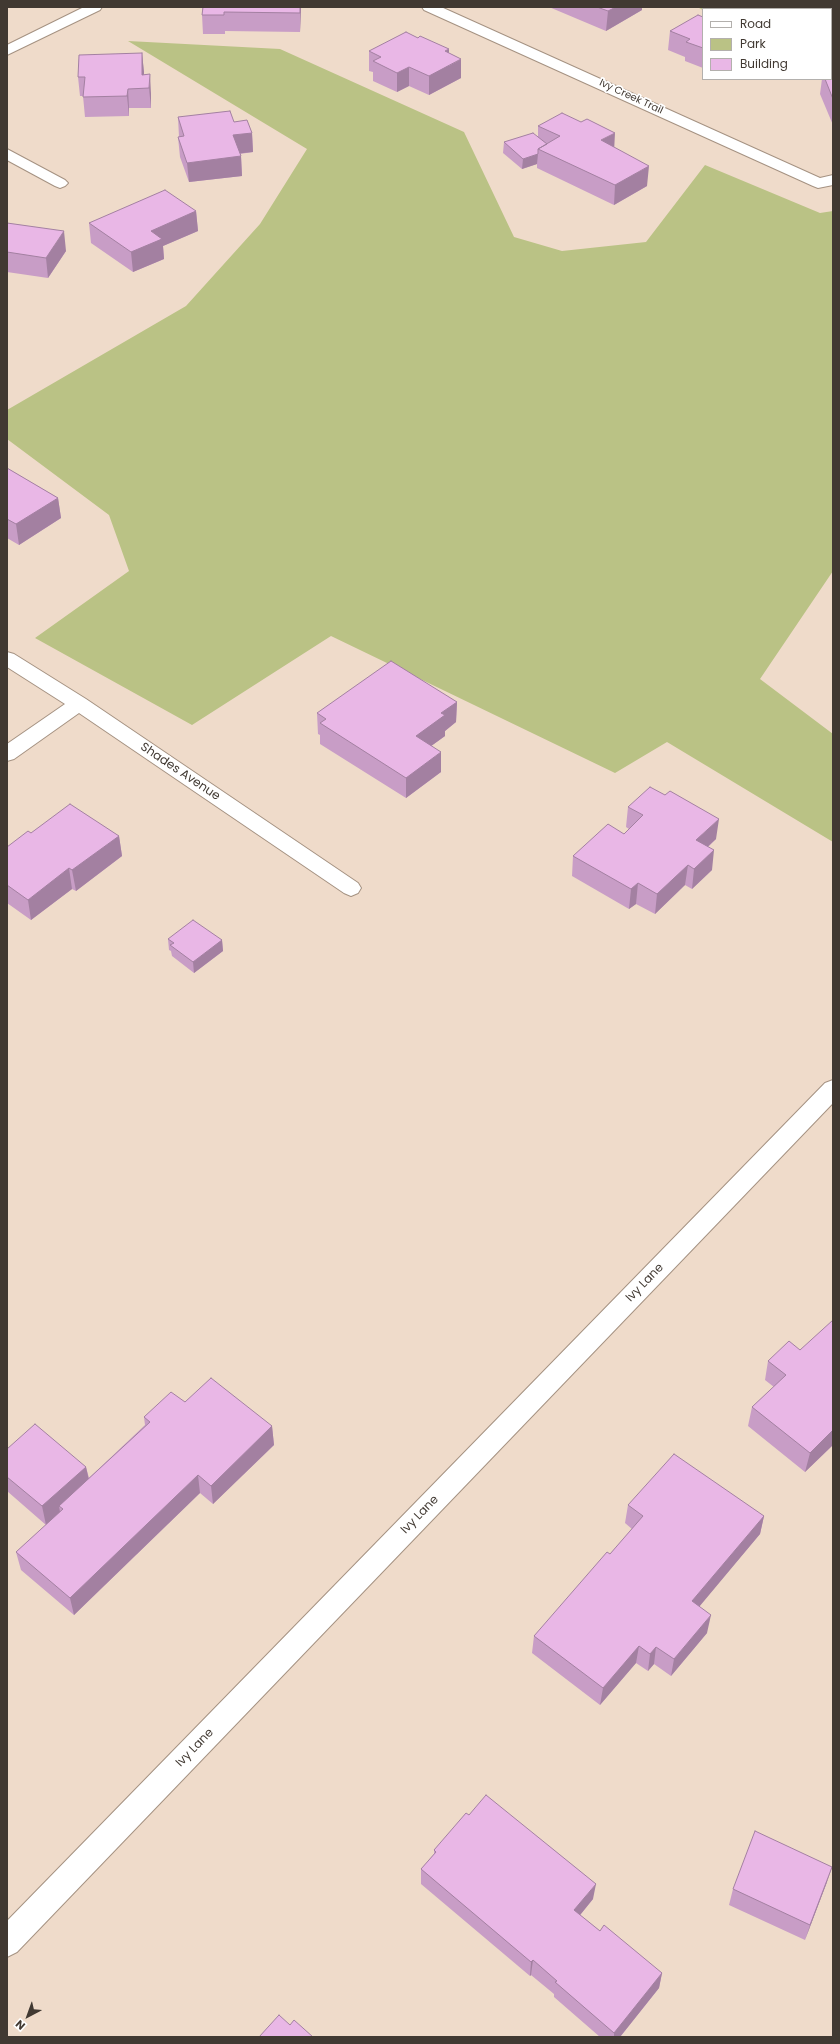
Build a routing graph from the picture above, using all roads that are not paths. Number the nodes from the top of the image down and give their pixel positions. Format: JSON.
{"nodes":[{"id":1,"x":95,"y":7,"type":"edge"},
{"id":2,"x":429,"y":7,"type":"edge"},
{"id":3,"x":7,"y":51,"type":"edge"},
{"id":4,"x":7,"y":154,"type":"edge"},
{"id":5,"x":833,"y":180,"type":"edge"},
{"id":6,"x":60,"y":183,"type":"dead end"},
{"id":7,"x":7,"y":658,"type":"edge"},
{"id":8,"x":79,"y":704,"type":"junction"},
{"id":9,"x":7,"y":754,"type":"edge"},
{"id":10,"x":351,"y":888,"type":"dead end"},
{"id":11,"x":833,"y":1089,"type":"edge"},
{"id":12,"x":7,"y":1942,"type":"edge"}],
"edges":[{"from":1,"to":3,"type":"street"},
{"from":2,"to":5,"type":"street","name":"Ivy Creek Trail"},
{"from":4,"to":6,"type":"street"},
{"from":7,"to":8,"type":"street","name":"Shades Avenue"},
{"from":8,"to":9,"type":"street"},
{"from":8,"to":10,"type":"street","name":"Shades Avenue"},
{"from":11,"to":12,"type":"street","name":"Ivy Lane"}]}
